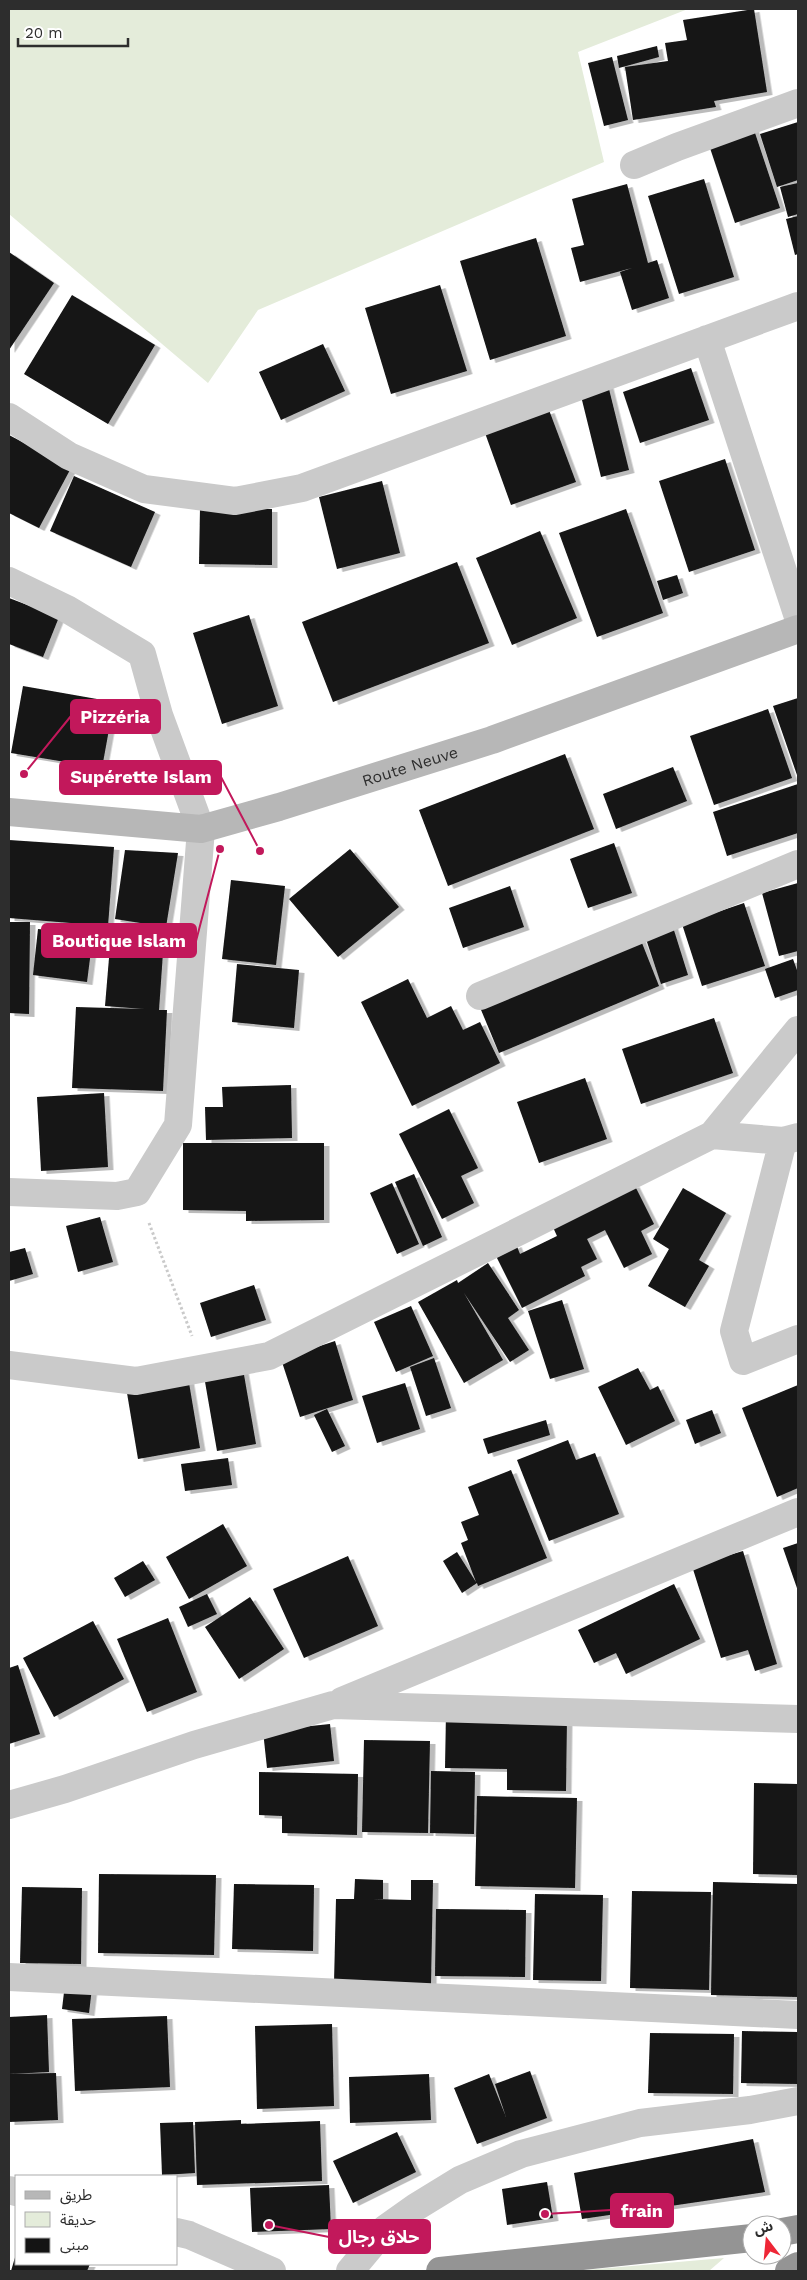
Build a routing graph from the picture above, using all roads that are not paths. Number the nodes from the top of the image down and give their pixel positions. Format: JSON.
{"nodes":[{"id":1,"x":798,"y":103,"type":"edge"},
{"id":2,"x":634,"y":165,"type":"dead end"},
{"id":3,"x":798,"y":306,"type":"edge"},
{"id":4,"x":707,"y":339,"type":"junction"},
{"id":5,"x":9,"y":416,"type":"edge"},
{"id":6,"x":9,"y":581,"type":"edge"},
{"id":7,"x":798,"y":617,"type":"edge"},
{"id":8,"x":798,"y":630,"type":"edge"},
{"id":9,"x":9,"y":812,"type":"edge"},
{"id":10,"x":201,"y":829,"type":"junction"},
{"id":11,"x":798,"y":864,"type":"edge"},
{"id":12,"x":480,"y":996,"type":"dead end"},
{"id":13,"x":798,"y":1030,"type":"edge"},
{"id":14,"x":712,"y":1134,"type":"junction"},
{"id":15,"x":791,"y":1139,"type":"edge"},
{"id":16,"x":9,"y":1192,"type":"edge"},
{"id":17,"x":798,"y":1340,"type":"edge"},
{"id":18,"x":9,"y":1366,"type":"edge"},
{"id":19,"x":798,"y":1512,"type":"edge"},
{"id":20,"x":333,"y":1705,"type":"junction"},
{"id":21,"x":798,"y":1719,"type":"edge"},
{"id":22,"x":9,"y":1806,"type":"edge"},
{"id":23,"x":9,"y":1977,"type":"edge"},
{"id":24,"x":798,"y":2015,"type":"edge"},
{"id":25,"x":798,"y":2101,"type":"edge"},
{"id":26,"x":178,"y":2232,"type":"edge"},
{"id":27,"x":742,"y":2239,"type":"edge"},
{"id":28,"x":798,"y":2266,"type":"edge"},
{"id":29,"x":272,"y":2271,"type":"edge"},
{"id":30,"x":350,"y":2271,"type":"edge"},
{"id":31,"x":440,"y":2271,"type":"edge"},
{"id":32,"x":789,"y":2271,"type":"edge"}],
"edges":[{"from":1,"to":2,"type":"street"},
{"from":3,"to":4,"type":"street"},
{"from":4,"to":5,"type":"street"},
{"from":4,"to":7,"type":"street"},
{"from":6,"to":10,"type":"street"},
{"from":8,"to":10,"type":"main road","name":"Route Neuve"},
{"from":9,"to":10,"type":"main road","name":"Route Neuve"},
{"from":10,"to":16,"type":"street"},
{"from":11,"to":12,"type":"street"},
{"from":13,"to":14,"type":"street"},
{"from":14,"to":15,"type":"street"},
{"from":14,"to":18,"type":"street"},
{"from":15,"to":17,"type":"street"},
{"from":19,"to":20,"type":"street"},
{"from":20,"to":21,"type":"street"},
{"from":20,"to":22,"type":"street"},
{"from":23,"to":24,"type":"street"},
{"from":25,"to":30,"type":"street"},
{"from":26,"to":29,"type":"street"},
{"from":27,"to":31,"type":"highway"},
{"from":28,"to":32,"type":"highway"}]}
